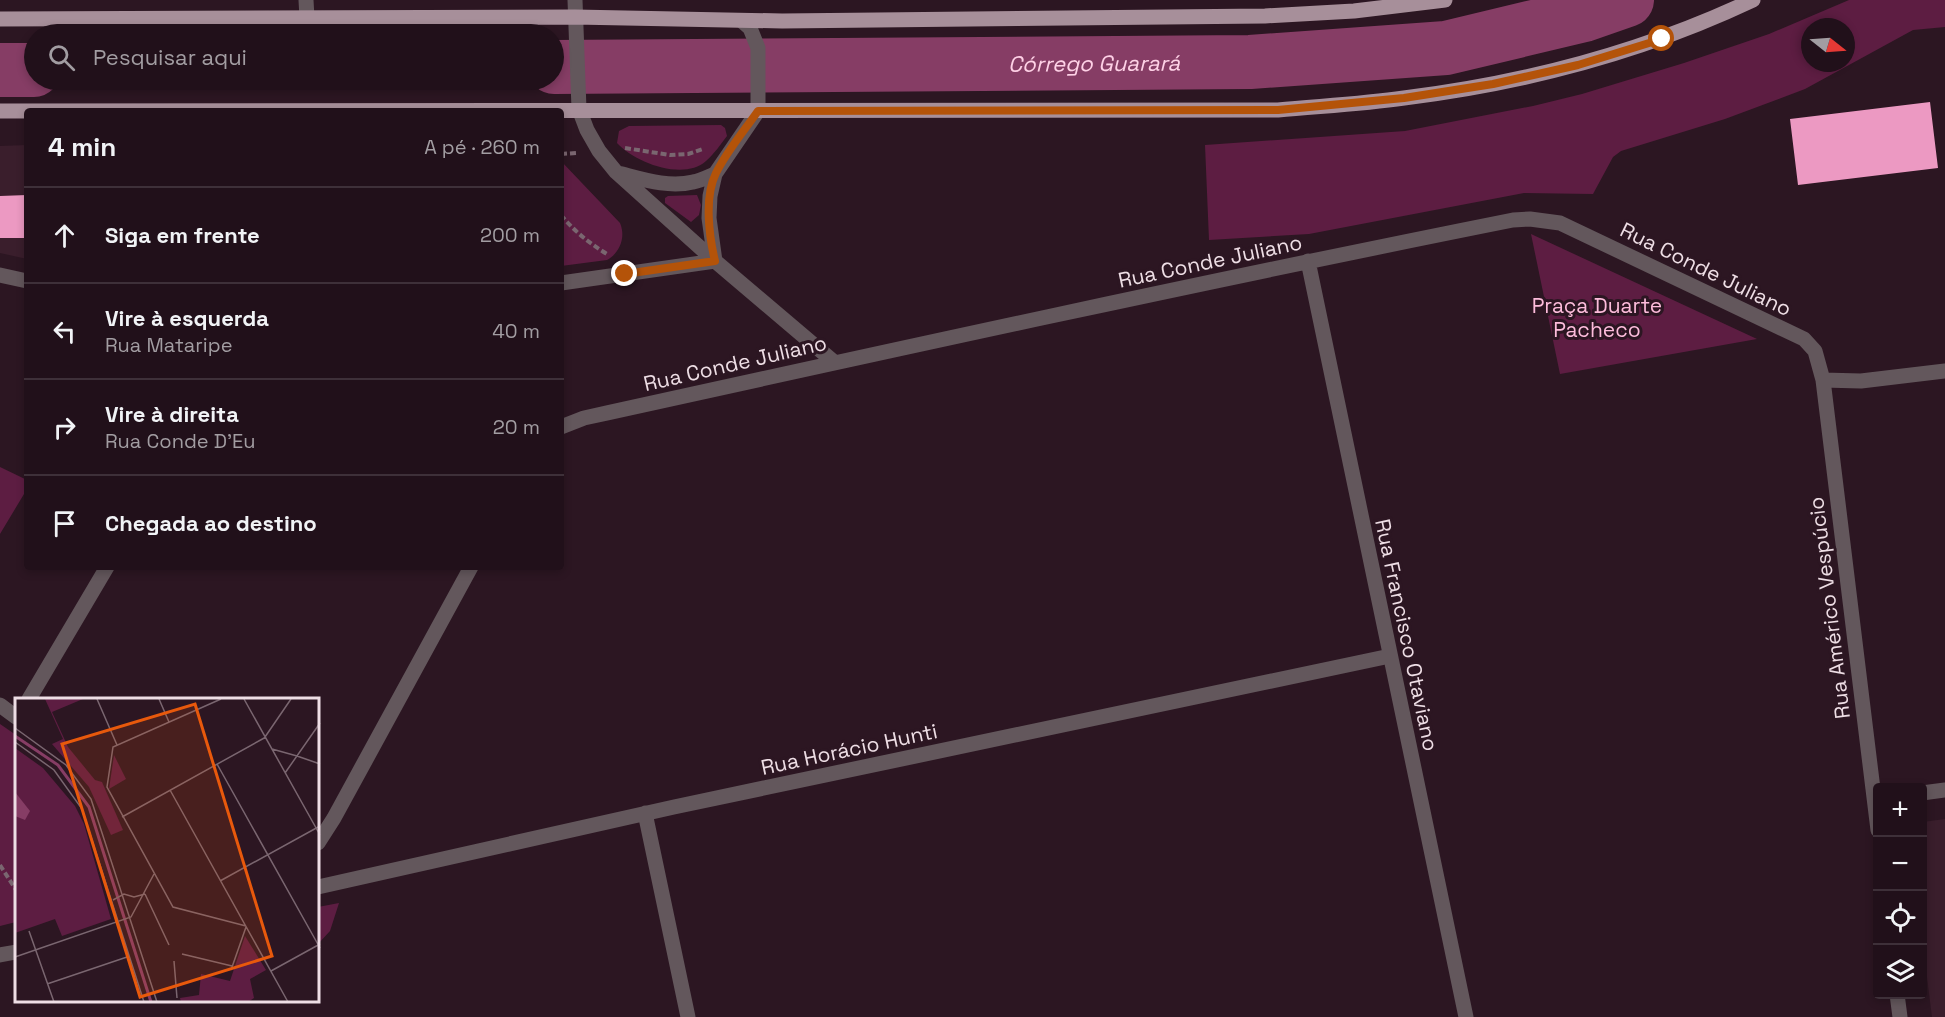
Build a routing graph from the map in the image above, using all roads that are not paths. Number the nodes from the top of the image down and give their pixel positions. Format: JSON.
{"nodes":[{"id":1,"x":306,"y":0,"type":"edge"},
{"id":2,"x":574,"y":0,"type":"edge"},
{"id":3,"x":1445,"y":0,"type":"edge"},
{"id":4,"x":1753,"y":0,"type":"edge"},
{"id":5,"x":575,"y":16,"type":"junction"},
{"id":6,"x":0,"y":18,"type":"edge"},
{"id":7,"x":307,"y":18,"type":"junction"},
{"id":8,"x":742,"y":21,"type":"junction"},
{"id":9,"x":564,"y":109,"type":"edge"},
{"id":10,"x":579,"y":109,"type":"junction"},
{"id":11,"x":0,"y":111,"type":"edge"},
{"id":12,"x":24,"y":111,"type":"edge"},
{"id":13,"x":758,"y":111,"type":"junction"},
{"id":14,"x":616,"y":172,"type":"junction"},
{"id":15,"x":715,"y":174,"type":"junction"},
{"id":16,"x":715,"y":261,"type":"junction"},
{"id":17,"x":1308,"y":261,"type":"junction"},
{"id":18,"x":0,"y":275,"type":"edge"},
{"id":19,"x":24,"y":280,"type":"edge"},
{"id":20,"x":564,"y":283,"type":"edge"},
{"id":21,"x":834,"y":362,"type":"junction"},
{"id":22,"x":1945,"y":371,"type":"edge"},
{"id":23,"x":1823,"y":380,"type":"junction"},
{"id":24,"x":564,"y":426,"type":"edge"},
{"id":25,"x":105,"y":570,"type":"edge"},
{"id":26,"x":469,"y":570,"type":"edge"},
{"id":27,"x":1390,"y":656,"type":"junction"},
{"id":28,"x":30,"y":698,"type":"edge"},
{"id":29,"x":0,"y":705,"type":"edge"},
{"id":30,"x":15,"y":716,"type":"edge"},
{"id":31,"x":1874,"y":783,"type":"edge"},
{"id":32,"x":1945,"y":790,"type":"edge"},
{"id":33,"x":1927,"y":792,"type":"edge"},
{"id":34,"x":645,"y":813,"type":"junction"},
{"id":35,"x":320,"y":840,"type":"edge"},
{"id":36,"x":320,"y":886,"type":"edge"},
{"id":37,"x":15,"y":952,"type":"edge"},
{"id":38,"x":0,"y":955,"type":"edge"},
{"id":39,"x":1898,"y":999,"type":"edge"},
{"id":40,"x":688,"y":1017,"type":"edge"},
{"id":41,"x":1466,"y":1017,"type":"edge"},
{"id":42,"x":1900,"y":1017,"type":"edge"}],
"edges":[{"from":1,"to":7,"type":"street"},
{"from":2,"to":5,"type":"street"},
{"from":3,"to":8,"type":"main road"},
{"from":4,"to":13,"type":"main road"},
{"from":5,"to":7,"type":"main road"},
{"from":5,"to":8,"type":"main road"},
{"from":5,"to":10,"type":"street"},
{"from":6,"to":7,"type":"main road"},
{"from":8,"to":13,"type":"street"},
{"from":9,"to":10,"type":"main road"},
{"from":10,"to":13,"type":"main road"},
{"from":10,"to":14,"type":"street"},
{"from":11,"to":12,"type":"main road"},
{"from":13,"to":15,"type":"street"},
{"from":14,"to":15,"type":"street"},
{"from":14,"to":16,"type":"street"},
{"from":15,"to":16,"type":"street"},
{"from":16,"to":20,"type":"street"},
{"from":16,"to":21,"type":"street"},
{"from":17,"to":21,"type":"street","name":"Rua Conde Juliano"},
{"from":17,"to":23,"type":"street","name":"Rua Conde Juliano"},
{"from":17,"to":27,"type":"street","name":"Rua Francisco Otaviano"},
{"from":18,"to":19,"type":"street"},
{"from":21,"to":24,"type":"street","name":"Rua Conde Juliano"},
{"from":22,"to":23,"type":"street"},
{"from":23,"to":31,"type":"street","name":"Rua Américo Vespúcio"},
{"from":25,"to":28,"type":"street"},
{"from":26,"to":35,"type":"street"},
{"from":27,"to":34,"type":"street","name":"Rua Horácio Hunti"},
{"from":27,"to":41,"type":"street","name":"Rua Francisco Otaviano"},
{"from":29,"to":30,"type":"street"},
{"from":32,"to":33,"type":"street"},
{"from":34,"to":36,"type":"street","name":"Rua Horácio Hunti"},
{"from":34,"to":40,"type":"street"},
{"from":37,"to":38,"type":"street"},
{"from":39,"to":42,"type":"street"}]}
